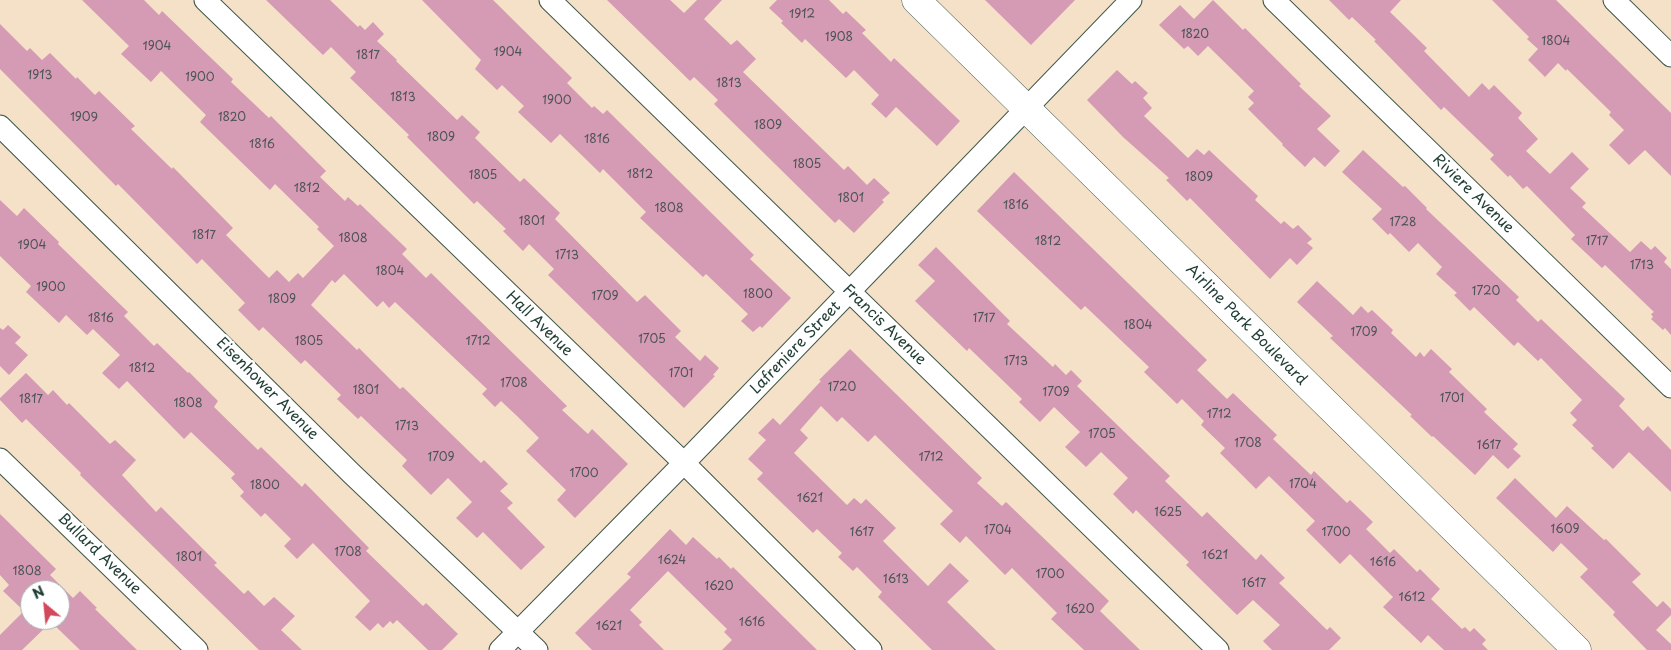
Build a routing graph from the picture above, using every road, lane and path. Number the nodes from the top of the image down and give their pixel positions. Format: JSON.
{"nodes":[{"id":1,"x":205,"y":0,"type":"edge"},
{"id":2,"x":550,"y":0,"type":"edge"},
{"id":3,"x":916,"y":0,"type":"edge"},
{"id":4,"x":1132,"y":0,"type":"edge"},
{"id":5,"x":1274,"y":0,"type":"edge"},
{"id":6,"x":1614,"y":0,"type":"edge"},
{"id":7,"x":1671,"y":56,"type":"edge"},
{"id":8,"x":1026,"y":108,"type":"junction"},
{"id":9,"x":0,"y":126,"type":"edge"},
{"id":10,"x":850,"y":292,"type":"junction"},
{"id":11,"x":1671,"y":387,"type":"edge"},
{"id":12,"x":0,"y":459,"type":"edge"},
{"id":13,"x":684,"y":463,"type":"junction"},
{"id":14,"x":518,"y":632,"type":"junction"},
{"id":15,"x":197,"y":650,"type":"edge"},
{"id":16,"x":500,"y":650,"type":"edge"},
{"id":17,"x":537,"y":650,"type":"edge"},
{"id":18,"x":871,"y":650,"type":"edge"},
{"id":19,"x":1218,"y":650,"type":"edge"},
{"id":20,"x":1577,"y":650,"type":"edge"}],
"edges":[{"from":1,"to":13,"type":"street","name":"Hall Avenue"},
{"from":2,"to":10,"type":"street","name":"Francis Avenue"},
{"from":3,"to":8,"type":"street","name":"Airline Park Boulevard"},
{"from":4,"to":8,"type":"street","name":"Lafreniere Street"},
{"from":5,"to":11,"type":"street","name":"Riviere Avenue"},
{"from":6,"to":7,"type":"street"},
{"from":8,"to":10,"type":"street","name":"Lafreniere Street"},
{"from":8,"to":20,"type":"street","name":"Airline Park Boulevard"},
{"from":9,"to":14,"type":"street","name":"Eisenhower Avenue"},
{"from":10,"to":13,"type":"street","name":"Lafreniere Street"},
{"from":10,"to":19,"type":"street","name":"Francis Avenue"},
{"from":12,"to":15,"type":"street","name":"Bullard Avenue"},
{"from":13,"to":14,"type":"street","name":"Lafreniere Street"},
{"from":13,"to":18,"type":"street","name":"Hall Avenue"},
{"from":14,"to":16,"type":"street","name":"Lafreniere Street"},
{"from":14,"to":17,"type":"street","name":"Eisenhower Avenue"}]}
